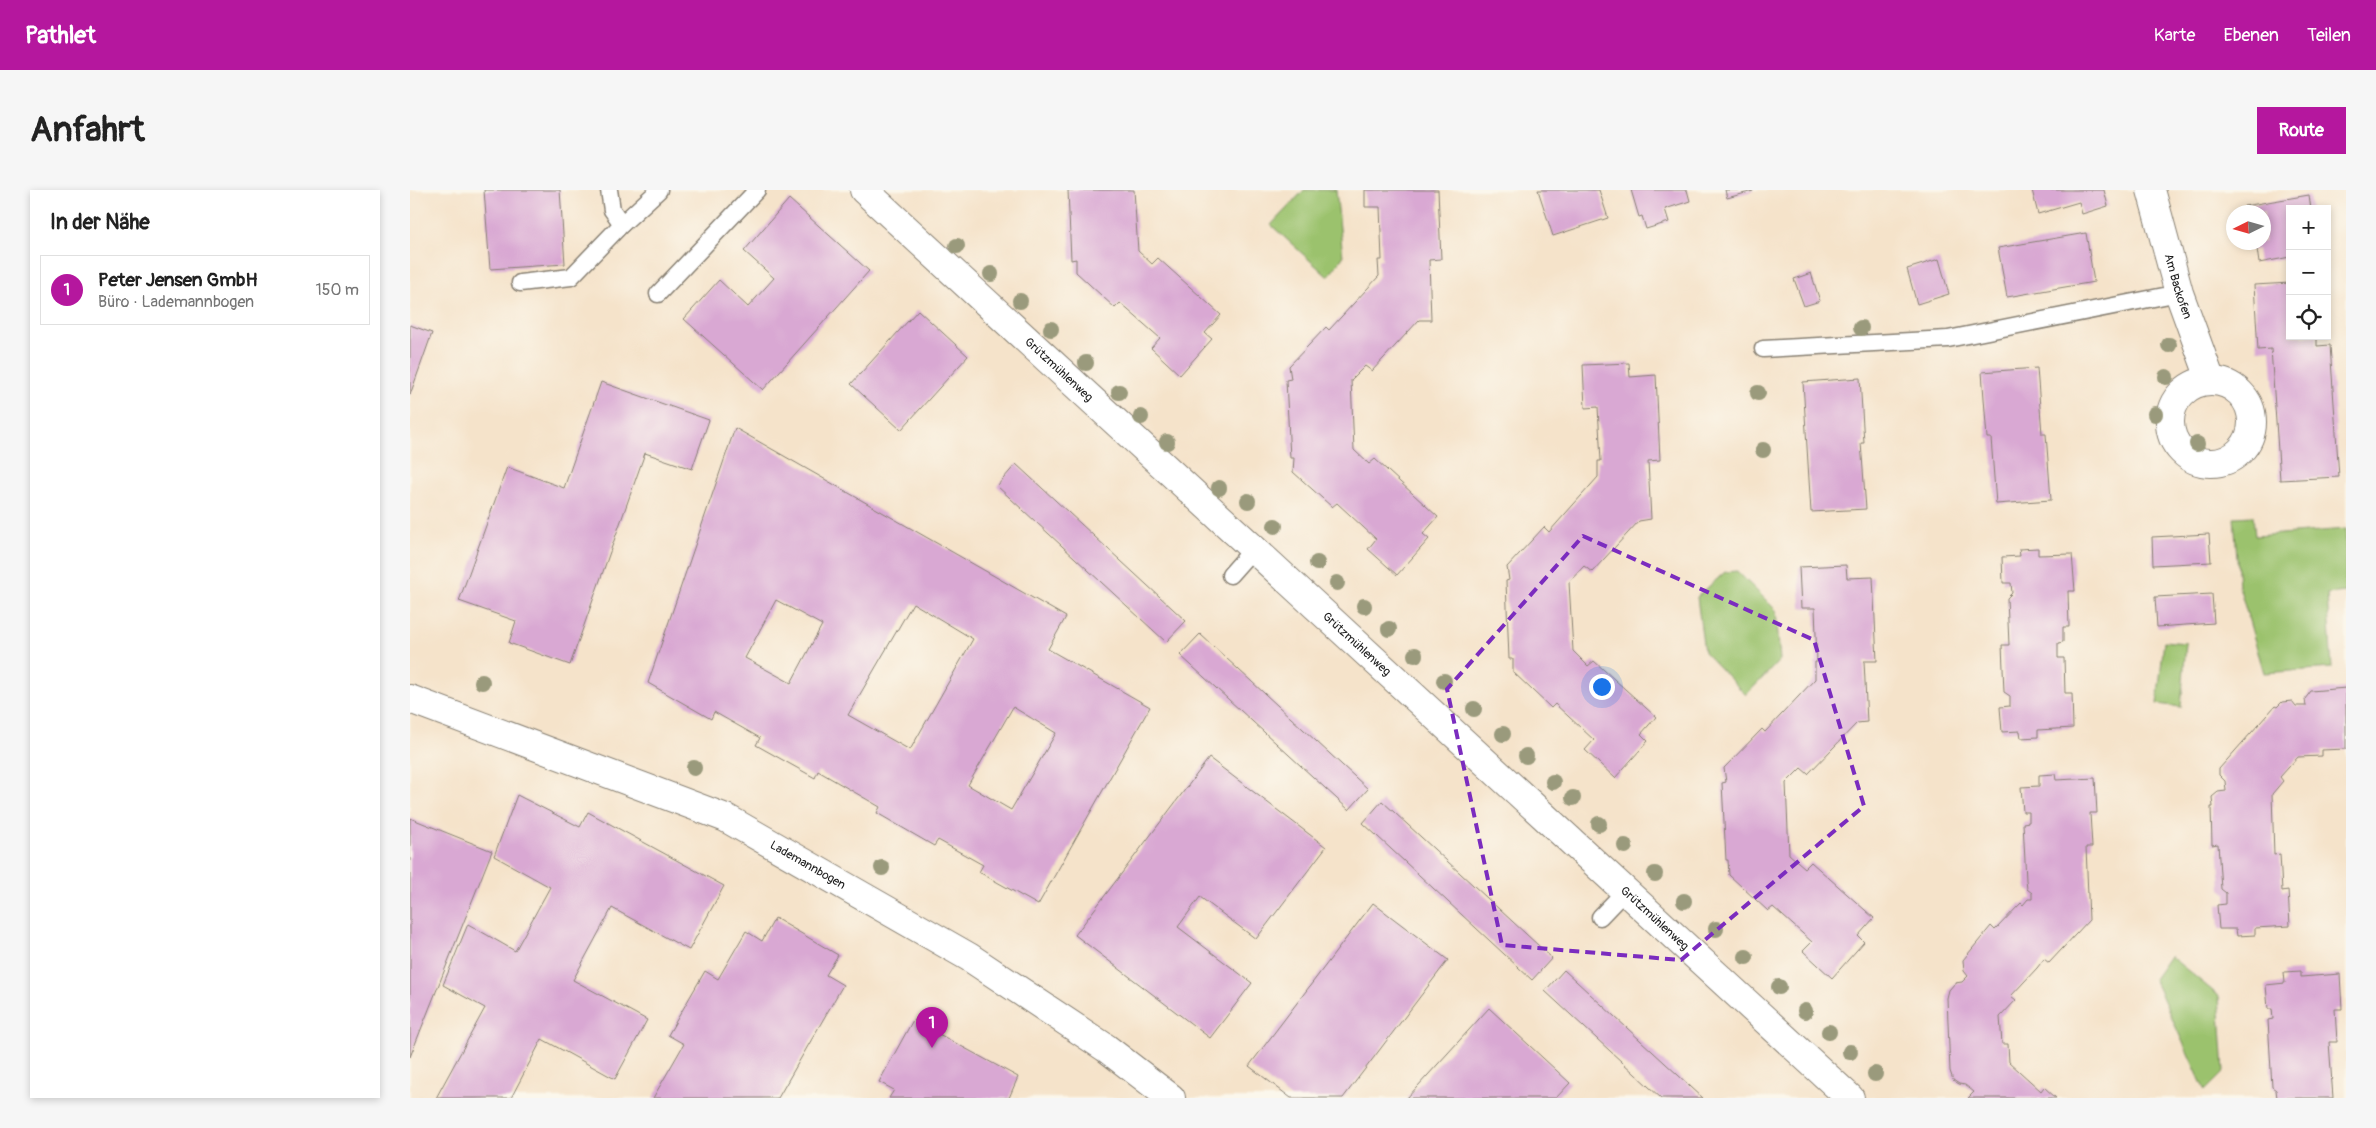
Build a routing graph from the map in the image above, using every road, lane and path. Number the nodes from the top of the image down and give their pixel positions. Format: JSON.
{"nodes":[{"id":1,"x":609,"y":190,"type":"edge"},
{"id":2,"x":659,"y":190,"type":"edge"},
{"id":3,"x":758,"y":190,"type":"edge"},
{"id":4,"x":2151,"y":190,"type":"edge"},
{"id":5,"x":869,"y":192,"type":"edge"},
{"id":6,"x":622,"y":224,"type":"junction"},
{"id":7,"x":520,"y":283,"type":"dead end"},
{"id":8,"x":2179,"y":293,"type":"junction"},
{"id":9,"x":658,"y":294,"type":"dead end"},
{"id":10,"x":1763,"y":349,"type":"dead end"},
{"id":11,"x":2211,"y":381,"type":"dead end"},
{"id":12,"x":1253,"y":549,"type":"junction"},
{"id":13,"x":1230,"y":575,"type":"dead end"},
{"id":14,"x":410,"y":699,"type":"edge"},
{"id":15,"x":1625,"y":891,"type":"junction"},
{"id":16,"x":1600,"y":917,"type":"dead end"},
{"id":17,"x":1171,"y":1098,"type":"edge"},
{"id":18,"x":1850,"y":1098,"type":"edge"}],
"edges":[{"from":1,"to":6,"type":"lane"},
{"from":2,"to":6,"type":"lane"},
{"from":3,"to":9,"type":"lane"},
{"from":4,"to":8,"type":"street","name":"Am Backofen"},
{"from":5,"to":12,"type":"street","name":"Grützmühlenweg"},
{"from":6,"to":7,"type":"lane"},
{"from":8,"to":10,"type":"lane"},
{"from":8,"to":11,"type":"street","name":"Am Backofen"},
{"from":12,"to":13,"type":"lane"},
{"from":12,"to":15,"type":"street","name":"Grützmühlenweg"},
{"from":14,"to":17,"type":"street","name":"Lademannbogen"},
{"from":15,"to":16,"type":"lane"},
{"from":15,"to":18,"type":"street","name":"Grützmühlenweg"}]}
